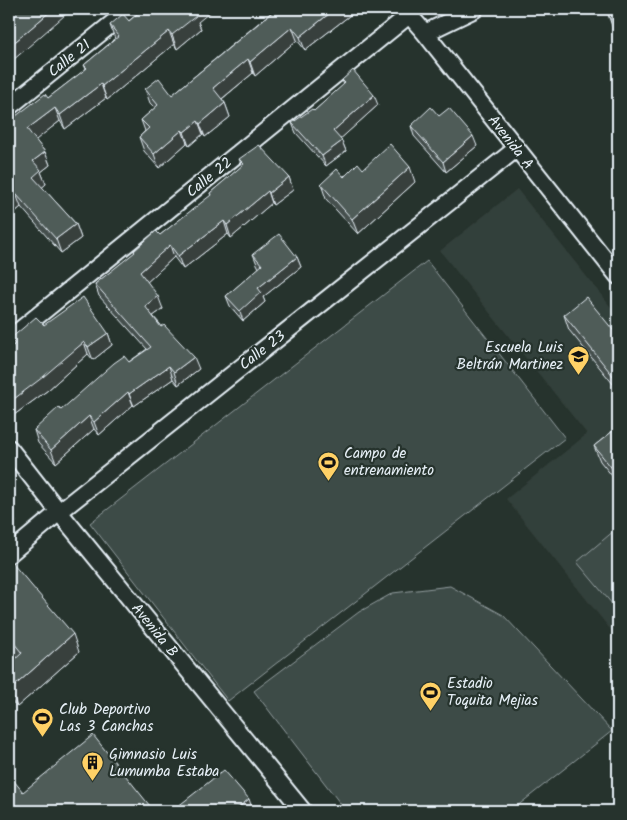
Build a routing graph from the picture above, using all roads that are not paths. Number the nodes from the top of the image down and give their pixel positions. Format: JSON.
{"nodes":[{"id":1,"x":130,"y":9,"type":"edge"},
{"id":2,"x":475,"y":9,"type":"edge"},
{"id":3,"x":406,"y":12,"type":"edge"},
{"id":4,"x":425,"y":33,"type":"junction"},
{"id":5,"x":9,"y":107,"type":"edge"},
{"id":6,"x":516,"y":149,"type":"junction"},
{"id":7,"x":618,"y":276,"type":"edge"},
{"id":8,"x":9,"y":339,"type":"edge"},
{"id":9,"x":9,"y":448,"type":"edge"},
{"id":10,"x":59,"y":512,"type":"junction"},
{"id":11,"x":9,"y":554,"type":"edge"},
{"id":12,"x":303,"y":811,"type":"edge"}],
"edges":[{"from":1,"to":5,"type":"street","name":"Calle 21"},
{"from":2,"to":4,"type":"street"},
{"from":3,"to":4,"type":"street","name":"Avenida A"},
{"from":3,"to":8,"type":"street","name":"Calle 22"},
{"from":4,"to":6,"type":"street","name":"Avenida A"},
{"from":6,"to":7,"type":"street","name":"Avenida A"},
{"from":6,"to":10,"type":"street","name":"Calle 23"},
{"from":9,"to":10,"type":"street","name":"Avenida B"},
{"from":10,"to":11,"type":"street","name":"Calle 23"},
{"from":10,"to":12,"type":"street","name":"Avenida B"}]}
